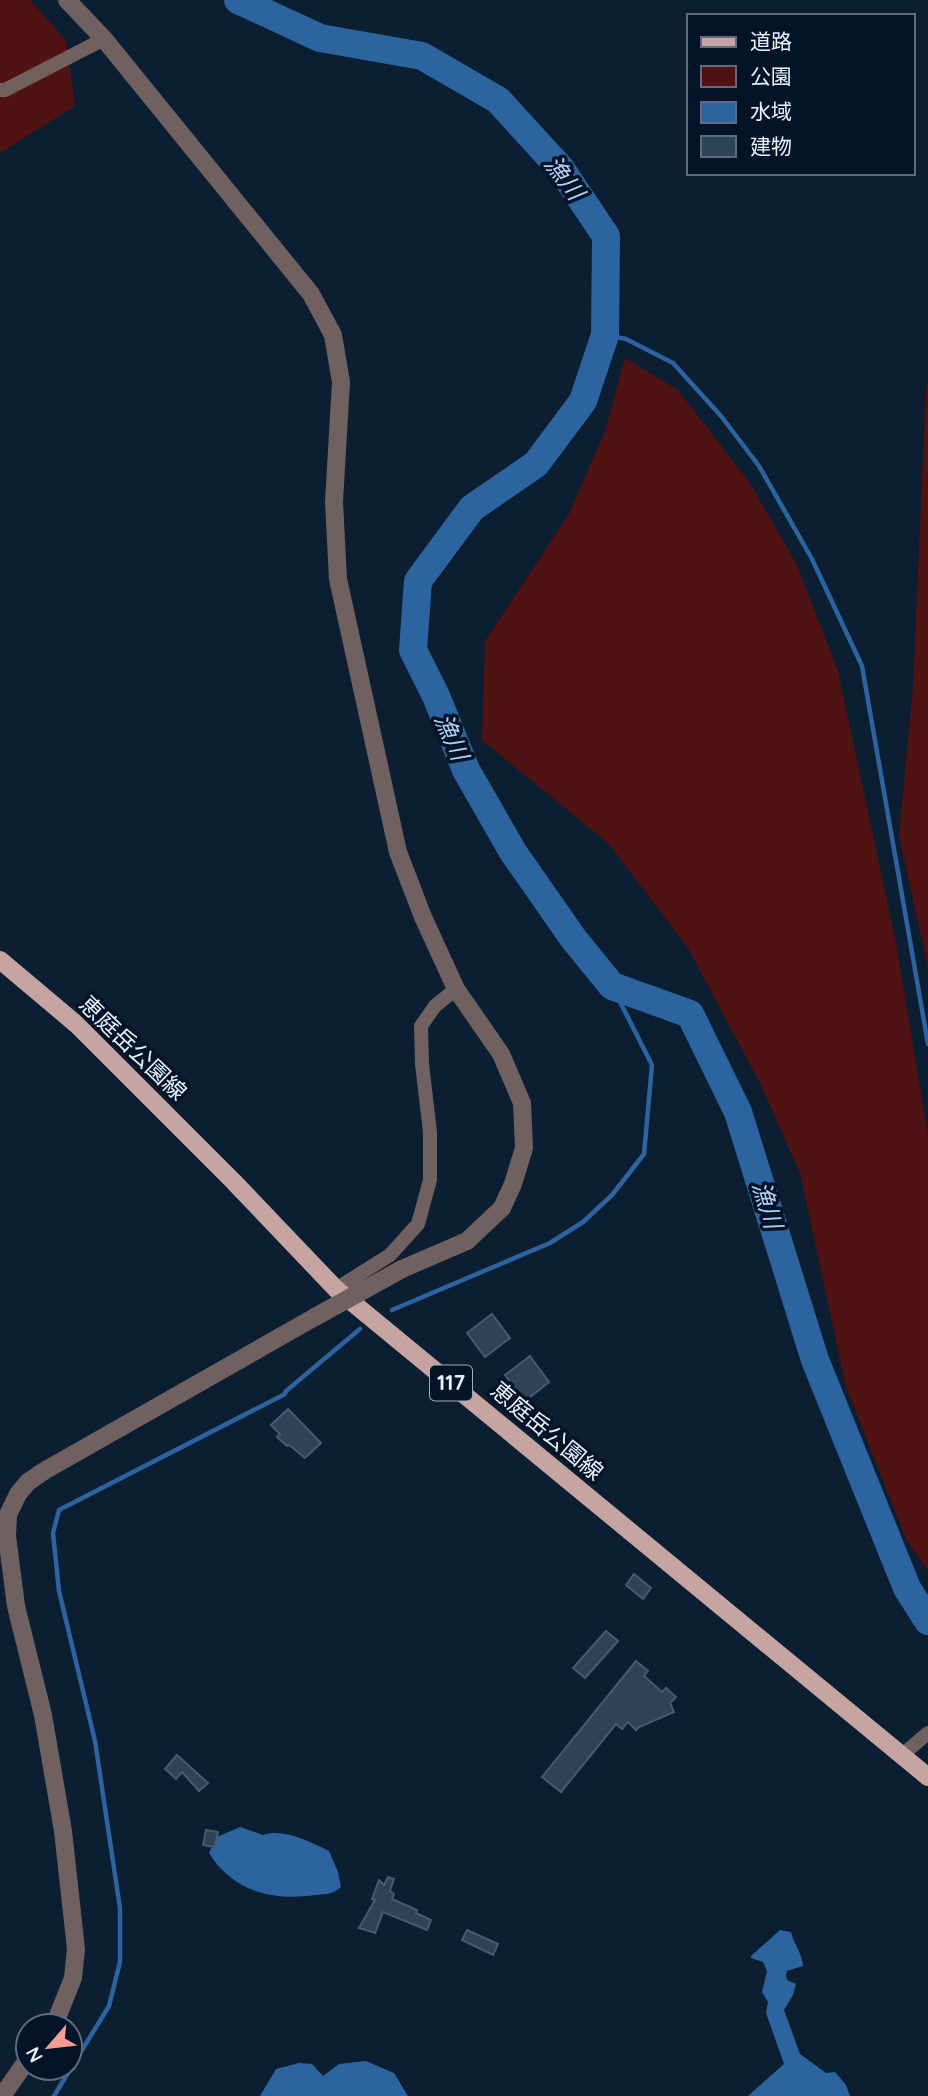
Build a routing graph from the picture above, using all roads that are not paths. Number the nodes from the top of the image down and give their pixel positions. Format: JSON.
{"nodes":[{"id":1,"x":67,"y":0,"type":"edge"},
{"id":2,"x":104,"y":39,"type":"junction"},
{"id":3,"x":0,"y":90,"type":"edge"},
{"id":4,"x":0,"y":960,"type":"edge"},
{"id":5,"x":456,"y":989,"type":"junction"},
{"id":6,"x":336,"y":1289,"type":"junction"},
{"id":7,"x":928,"y":1733,"type":"edge"},
{"id":8,"x":902,"y":1755,"type":"junction"},
{"id":9,"x":928,"y":1777,"type":"edge"},
{"id":10,"x":59,"y":2012,"type":"edge"},
{"id":11,"x":14,"y":2079,"type":"edge"},
{"id":12,"x":2,"y":2096,"type":"edge"}],
"edges":[{"from":1,"to":2,"type":"street"},
{"from":2,"to":3,"type":"street"},
{"from":2,"to":5,"type":"street"},
{"from":4,"to":6,"type":"main road","name":"恵庭岳公園線","number":"117"},
{"from":5,"to":6,"type":"street"},
{"from":5,"to":10,"type":"street","bridge":true},
{"from":6,"to":8,"type":"main road","name":"恵庭岳公園線","number":"117"},
{"from":7,"to":8,"type":"street"},
{"from":8,"to":9,"type":"main road","name":"恵庭岳公園線","number":"117"},
{"from":11,"to":12,"type":"street"}]}
